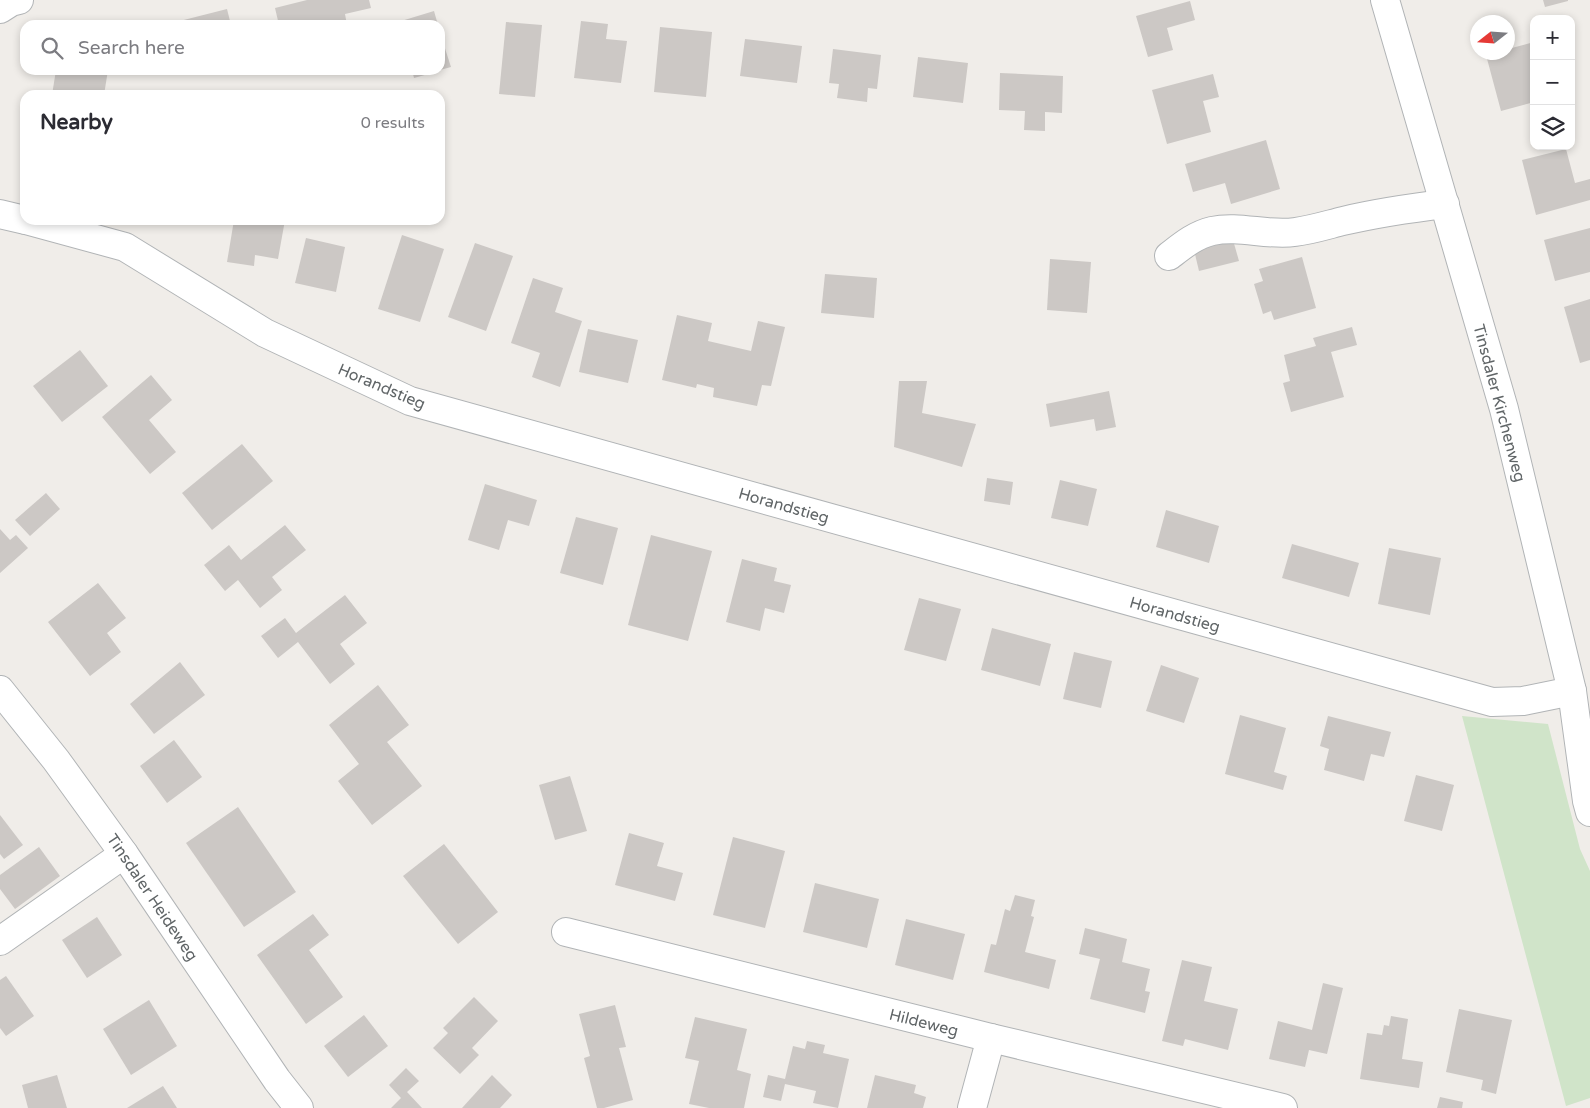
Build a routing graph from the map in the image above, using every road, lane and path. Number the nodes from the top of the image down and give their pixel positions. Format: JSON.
{"nodes":[{"id":1,"x":19,"y":0,"type":"edge"},
{"id":2,"x":1385,"y":0,"type":"edge"},
{"id":3,"x":0,"y":9,"type":"edge"},
{"id":4,"x":1445,"y":204,"type":"junction"},
{"id":5,"x":0,"y":214,"type":"edge"},
{"id":6,"x":20,"y":219,"type":"edge"},
{"id":7,"x":44,"y":225,"type":"edge"},
{"id":8,"x":1169,"y":256,"type":"dead end"},
{"id":9,"x":0,"y":690,"type":"edge"},
{"id":10,"x":1572,"y":691,"type":"junction"},
{"id":11,"x":1590,"y":812,"type":"edge"},
{"id":12,"x":124,"y":854,"type":"junction"},
{"id":13,"x":566,"y":932,"type":"dead end"},
{"id":14,"x":0,"y":941,"type":"edge"},
{"id":15,"x":991,"y":1038,"type":"junction"},
{"id":16,"x":299,"y":1108,"type":"edge"},
{"id":17,"x":972,"y":1108,"type":"edge"},
{"id":18,"x":1283,"y":1108,"type":"edge"}],
"edges":[{"from":1,"to":3,"type":"street"},
{"from":2,"to":4,"type":"street","name":"Tinsdaler Kirchenweg"},
{"from":4,"to":8,"type":"street"},
{"from":4,"to":10,"type":"street","name":"Tinsdaler Kirchenweg"},
{"from":5,"to":6,"type":"street","name":"Horandstieg"},
{"from":7,"to":10,"type":"street","name":"Horandstieg"},
{"from":9,"to":12,"type":"street","name":"Tinsdaler Heideweg"},
{"from":10,"to":11,"type":"street","name":"Tinsdaler Kirchenweg"},
{"from":12,"to":14,"type":"street"},
{"from":12,"to":16,"type":"street","name":"Tinsdaler Heideweg"},
{"from":13,"to":15,"type":"street","name":"Hildeweg"},
{"from":15,"to":17,"type":"street"},
{"from":15,"to":18,"type":"street","name":"Hildeweg"}]}
